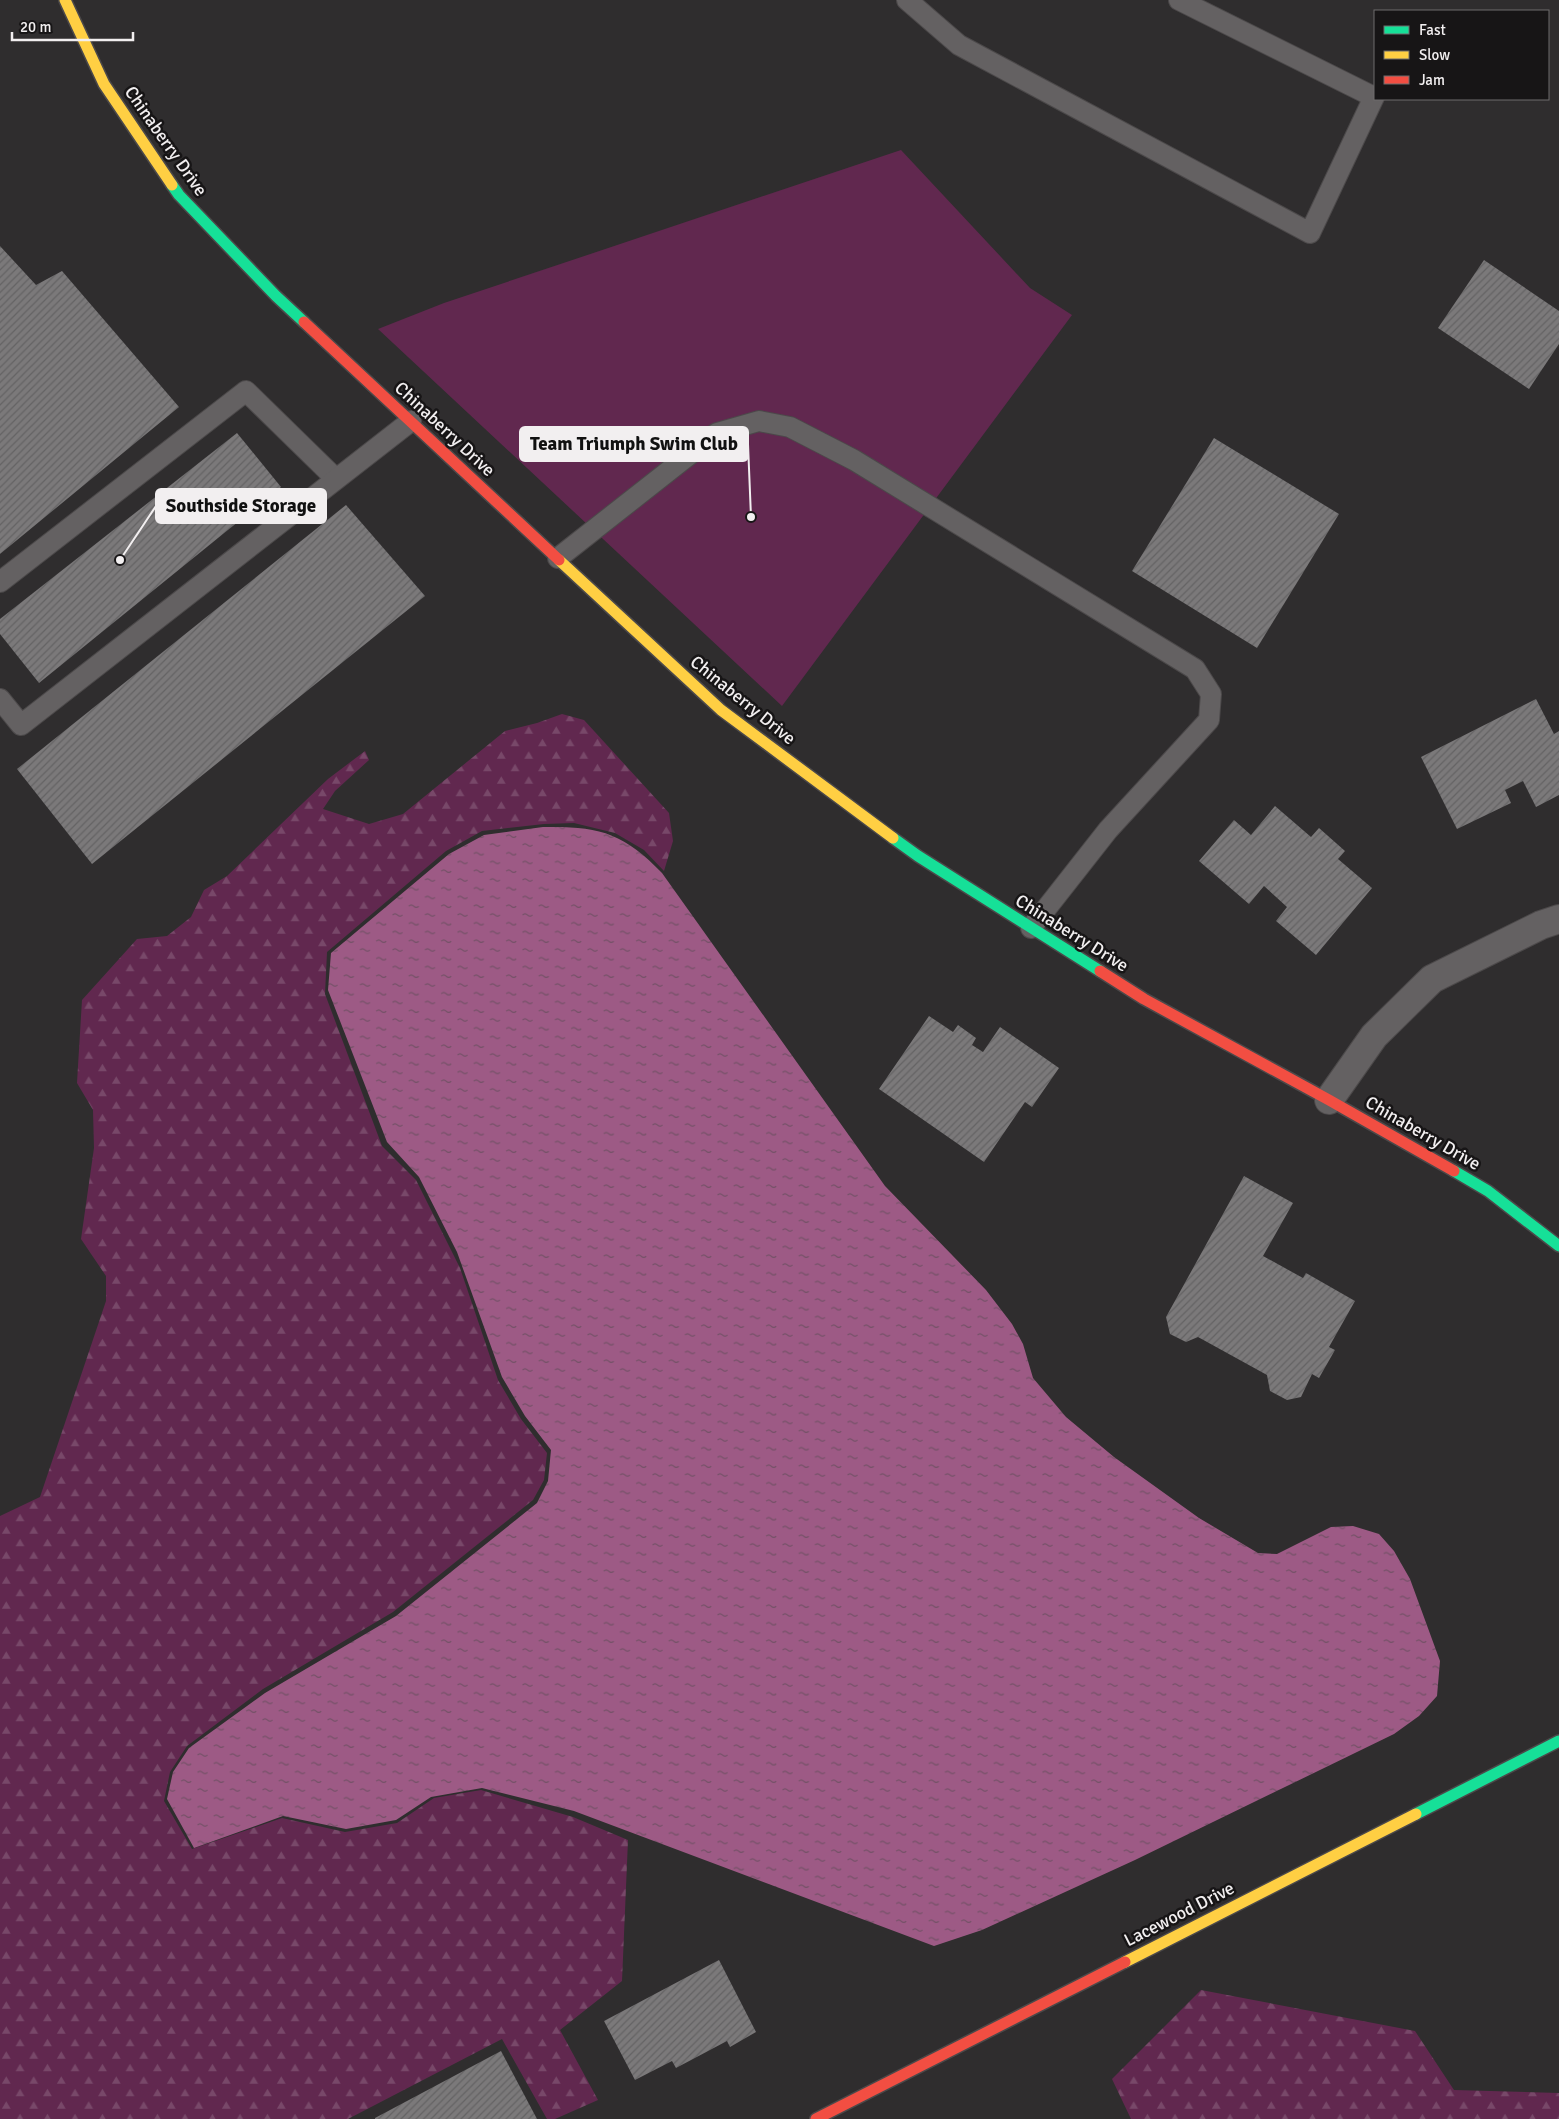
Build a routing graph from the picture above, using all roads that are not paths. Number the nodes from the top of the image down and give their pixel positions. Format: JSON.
{"nodes":[{"id":1,"x":66,"y":0,"type":"edge"},
{"id":2,"x":907,"y":0,"type":"edge"},
{"id":3,"x":1179,"y":0,"type":"edge"},
{"id":4,"x":411,"y":421,"type":"junction"},
{"id":5,"x":336,"y":479,"type":"junction"},
{"id":6,"x":558,"y":558,"type":"junction"},
{"id":7,"x":0,"y":582,"type":"edge"},
{"id":8,"x":0,"y":699,"type":"edge"},
{"id":9,"x":1559,"y":919,"type":"edge"},
{"id":10,"x":1031,"y":928,"type":"junction"},
{"id":11,"x":1329,"y":1100,"type":"junction"},
{"id":12,"x":1559,"y":1246,"type":"edge"},
{"id":13,"x":1559,"y":1741,"type":"edge"},
{"id":14,"x":816,"y":2119,"type":"edge"}],
"edges":[{"from":1,"to":4,"type":"street","name":"Chinaberry Drive"},
{"from":2,"to":3,"type":"lane"},
{"from":4,"to":5,"type":"lane"},
{"from":4,"to":6,"type":"street","name":"Chinaberry Drive"},
{"from":5,"to":7,"type":"lane"},
{"from":5,"to":8,"type":"lane"},
{"from":6,"to":10,"type":"street","name":"Chinaberry Drive"},
{"from":6,"to":10,"type":"lane"},
{"from":9,"to":11,"type":"street"},
{"from":10,"to":11,"type":"street","name":"Chinaberry Drive"},
{"from":11,"to":12,"type":"street","name":"Chinaberry Drive"},
{"from":13,"to":14,"type":"street","name":"Lacewood Drive"}]}
